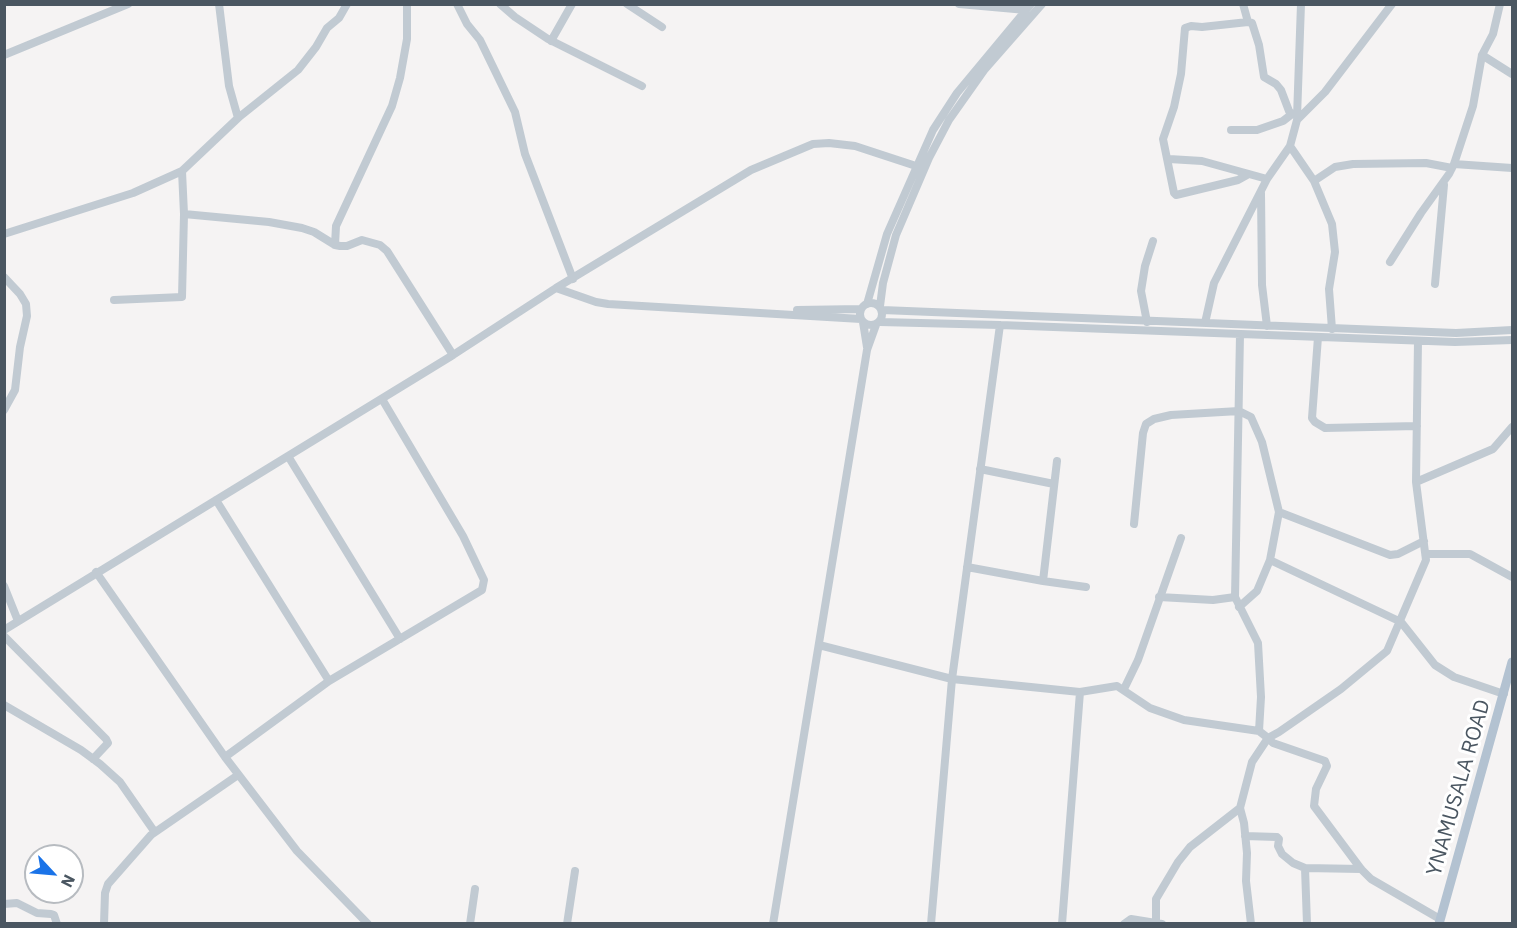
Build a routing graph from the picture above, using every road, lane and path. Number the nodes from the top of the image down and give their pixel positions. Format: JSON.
{"nodes":[{"id":1,"x":128,"y":4,"type":"edge"},
{"id":2,"x":219,"y":4,"type":"edge"},
{"id":3,"x":347,"y":4,"type":"edge"},
{"id":4,"x":407,"y":4,"type":"edge"},
{"id":5,"x":457,"y":4,"type":"edge"},
{"id":6,"x":500,"y":4,"type":"edge"},
{"id":7,"x":573,"y":4,"type":"edge"},
{"id":8,"x":627,"y":4,"type":"edge"},
{"id":9,"x":959,"y":4,"type":"edge"},
{"id":10,"x":1042,"y":4,"type":"edge"},
{"id":11,"x":1243,"y":4,"type":"edge"},
{"id":12,"x":1301,"y":4,"type":"edge"},
{"id":13,"x":1392,"y":4,"type":"edge"},
{"id":14,"x":1500,"y":4,"type":"edge"},
{"id":15,"x":1028,"y":7,"type":"edge"},
{"id":16,"x":1248,"y":22,"type":"junction"},
{"id":17,"x":662,"y":27,"type":"dead end"},
{"id":18,"x":551,"y":41,"type":"junction"},
{"id":19,"x":1482,"y":55,"type":"junction"},
{"id":20,"x":4,"y":56,"type":"edge"},
{"id":21,"x":1512,"y":74,"type":"edge"},
{"id":22,"x":642,"y":86,"type":"dead end"},
{"id":23,"x":1295,"y":116,"type":"junction"},
{"id":24,"x":237,"y":118,"type":"junction"},
{"id":25,"x":1231,"y":130,"type":"dead end"},
{"id":26,"x":1290,"y":146,"type":"junction"},
{"id":27,"x":1168,"y":159,"type":"junction"},
{"id":28,"x":916,"y":166,"type":"junction"},
{"id":29,"x":1453,"y":166,"type":"junction"},
{"id":30,"x":1512,"y":168,"type":"edge"},
{"id":31,"x":182,"y":171,"type":"junction"},
{"id":32,"x":1247,"y":175,"type":"junction"},
{"id":33,"x":1267,"y":179,"type":"junction"},
{"id":34,"x":1445,"y":180,"type":"junction"},
{"id":35,"x":1314,"y":181,"type":"junction"},
{"id":36,"x":1261,"y":192,"type":"junction"},
{"id":37,"x":184,"y":214,"type":"junction"},
{"id":38,"x":4,"y":234,"type":"edge"},
{"id":39,"x":1153,"y":241,"type":"dead end"},
{"id":40,"x":334,"y":245,"type":"junction"},
{"id":41,"x":1390,"y":262,"type":"dead end"},
{"id":42,"x":4,"y":277,"type":"edge"},
{"id":43,"x":573,"y":279,"type":"junction"},
{"id":44,"x":564,"y":284,"type":"junction"},
{"id":45,"x":1435,"y":284,"type":"dead end"},
{"id":46,"x":556,"y":288,"type":"junction"},
{"id":47,"x":114,"y":300,"type":"dead end"},
{"id":48,"x":864,"y":306,"type":"junction"},
{"id":49,"x":881,"y":308,"type":"junction"},
{"id":50,"x":862,"y":320,"type":"junction"},
{"id":51,"x":1147,"y":322,"type":"junction"},
{"id":52,"x":878,"y":323,"type":"junction"},
{"id":53,"x":1205,"y":323,"type":"junction"},
{"id":54,"x":1000,"y":325,"type":"junction"},
{"id":55,"x":1267,"y":326,"type":"junction"},
{"id":56,"x":1332,"y":329,"type":"junction"},
{"id":57,"x":1512,"y":330,"type":"edge"},
{"id":58,"x":1240,"y":335,"type":"junction"},
{"id":59,"x":1318,"y":337,"type":"junction"},
{"id":60,"x":1512,"y":340,"type":"edge"},
{"id":61,"x":1418,"y":341,"type":"junction"},
{"id":62,"x":867,"y":350,"type":"junction"},
{"id":63,"x":453,"y":355,"type":"junction"},
{"id":64,"x":8,"y":399,"type":"edge"},
{"id":65,"x":382,"y":399,"type":"junction"},
{"id":66,"x":4,"y":410,"type":"edge"},
{"id":67,"x":1239,"y":411,"type":"junction"},
{"id":68,"x":1417,"y":426,"type":"junction"},
{"id":69,"x":1512,"y":427,"type":"edge"},
{"id":70,"x":288,"y":456,"type":"junction"},
{"id":71,"x":1057,"y":460,"type":"dead end"},
{"id":72,"x":980,"y":469,"type":"junction"},
{"id":73,"x":1416,"y":482,"type":"junction"},
{"id":74,"x":1054,"y":484,"type":"junction"},
{"id":75,"x":216,"y":500,"type":"junction"},
{"id":76,"x":1279,"y":512,"type":"junction"},
{"id":77,"x":1134,"y":524,"type":"dead end"},
{"id":78,"x":1181,"y":538,"type":"dead end"},
{"id":79,"x":1424,"y":541,"type":"junction"},
{"id":80,"x":1426,"y":554,"type":"junction"},
{"id":81,"x":1270,"y":560,"type":"junction"},
{"id":82,"x":967,"y":567,"type":"junction"},
{"id":83,"x":96,"y":572,"type":"junction"},
{"id":84,"x":1512,"y":577,"type":"edge"},
{"id":85,"x":1042,"y":581,"type":"junction"},
{"id":86,"x":4,"y":586,"type":"edge"},
{"id":87,"x":1086,"y":587,"type":"dead end"},
{"id":88,"x":1159,"y":597,"type":"junction"},
{"id":89,"x":1234,"y":597,"type":"junction"},
{"id":90,"x":1239,"y":607,"type":"junction"},
{"id":91,"x":18,"y":621,"type":"junction"},
{"id":92,"x":1401,"y":622,"type":"junction"},
{"id":93,"x":4,"y":630,"type":"edge"},
{"id":94,"x":4,"y":636,"type":"edge"},
{"id":95,"x":400,"y":639,"type":"junction"},
{"id":96,"x":819,"y":645,"type":"junction"},
{"id":97,"x":1512,"y":662,"type":"edge"},
{"id":98,"x":952,"y":679,"type":"junction"},
{"id":99,"x":329,"y":681,"type":"junction"},
{"id":100,"x":1124,"y":689,"type":"junction"},
{"id":101,"x":1080,"y":692,"type":"junction"},
{"id":102,"x":1504,"y":694,"type":"junction"},
{"id":103,"x":4,"y":705,"type":"edge"},
{"id":104,"x":1259,"y":731,"type":"junction"},
{"id":105,"x":1268,"y":738,"type":"junction"},
{"id":106,"x":225,"y":757,"type":"junction"},
{"id":107,"x":93,"y":759,"type":"junction"},
{"id":108,"x":238,"y":775,"type":"junction"},
{"id":109,"x":1240,"y":808,"type":"junction"},
{"id":110,"x":154,"y":831,"type":"junction"},
{"id":111,"x":1245,"y":836,"type":"junction"},
{"id":112,"x":1305,"y":868,"type":"junction"},
{"id":113,"x":1361,"y":869,"type":"junction"},
{"id":114,"x":575,"y":871,"type":"dead end"},
{"id":115,"x":475,"y":889,"type":"dead end"},
{"id":116,"x":4,"y":904,"type":"edge"},
{"id":117,"x":1440,"y":921,"type":"edge"},
{"id":118,"x":1158,"y":923,"type":"edge"},
{"id":119,"x":57,"y":924,"type":"edge"},
{"id":120,"x":104,"y":924,"type":"edge"},
{"id":121,"x":368,"y":924,"type":"edge"},
{"id":122,"x":470,"y":924,"type":"edge"},
{"id":123,"x":567,"y":924,"type":"edge"},
{"id":124,"x":773,"y":924,"type":"edge"},
{"id":125,"x":931,"y":924,"type":"edge"},
{"id":126,"x":1062,"y":924,"type":"edge"},
{"id":127,"x":1124,"y":924,"type":"edge"},
{"id":128,"x":1251,"y":924,"type":"edge"},
{"id":129,"x":1307,"y":924,"type":"edge"}],
"edges":[{"from":1,"to":20,"type":"street"},
{"from":2,"to":24,"type":"street"},
{"from":3,"to":24,"type":"street"},
{"from":4,"to":40,"type":"street"},
{"from":5,"to":43,"type":"street"},
{"from":6,"to":18,"type":"street"},
{"from":7,"to":18,"type":"street"},
{"from":8,"to":17,"type":"street"},
{"from":9,"to":15,"type":"street"},
{"from":10,"to":49,"type":"street"},
{"from":11,"to":16,"type":"street"},
{"from":12,"to":23,"type":"street"},
{"from":13,"to":23,"type":"street"},
{"from":14,"to":19,"type":"street"},
{"from":15,"to":28,"type":"street"},
{"from":16,"to":23,"type":"street"},
{"from":16,"to":27,"type":"street"},
{"from":18,"to":22,"type":"street"},
{"from":19,"to":21,"type":"street"},
{"from":19,"to":29,"type":"street"},
{"from":23,"to":25,"type":"street"},
{"from":23,"to":26,"type":"street"},
{"from":24,"to":31,"type":"street"},
{"from":26,"to":33,"type":"street"},
{"from":26,"to":35,"type":"street"},
{"from":27,"to":32,"type":"street"},
{"from":27,"to":32,"type":"street"},
{"from":28,"to":43,"type":"street"},
{"from":28,"to":48,"type":"street"},
{"from":29,"to":30,"type":"street"},
{"from":29,"to":34,"type":"street"},
{"from":29,"to":35,"type":"street"},
{"from":31,"to":37,"type":"street"},
{"from":31,"to":38,"type":"street"},
{"from":32,"to":33,"type":"street"},
{"from":33,"to":36,"type":"street"},
{"from":34,"to":41,"type":"street"},
{"from":34,"to":45,"type":"street"},
{"from":35,"to":56,"type":"street"},
{"from":36,"to":53,"type":"street"},
{"from":36,"to":55,"type":"street"},
{"from":37,"to":40,"type":"street"},
{"from":37,"to":47,"type":"street"},
{"from":39,"to":51,"type":"street"},
{"from":40,"to":63,"type":"street"},
{"from":42,"to":64,"type":"street"},
{"from":43,"to":44,"type":"street"},
{"from":44,"to":46,"type":"street"},
{"from":44,"to":48,"type":"street"},
{"from":46,"to":50,"type":"street"},
{"from":46,"to":63,"type":"street"},
{"from":48,"to":49,"type":"street"},
{"from":48,"to":50,"type":"street"},
{"from":49,"to":51,"type":"street"},
{"from":49,"to":52,"type":"street"},
{"from":50,"to":52,"type":"street"},
{"from":50,"to":62,"type":"street"},
{"from":51,"to":53,"type":"street"},
{"from":52,"to":54,"type":"street"},
{"from":52,"to":62,"type":"street"},
{"from":53,"to":55,"type":"street"},
{"from":54,"to":58,"type":"street"},
{"from":54,"to":72,"type":"street"},
{"from":55,"to":56,"type":"street"},
{"from":56,"to":57,"type":"street"},
{"from":58,"to":59,"type":"street"},
{"from":58,"to":67,"type":"street"},
{"from":59,"to":61,"type":"street"},
{"from":59,"to":68,"type":"street"},
{"from":60,"to":61,"type":"street"},
{"from":61,"to":68,"type":"street"},
{"from":62,"to":96,"type":"street"},
{"from":63,"to":65,"type":"street"},
{"from":64,"to":66,"type":"street"},
{"from":65,"to":70,"type":"street"},
{"from":65,"to":95,"type":"street"},
{"from":67,"to":76,"type":"street"},
{"from":67,"to":77,"type":"street"},
{"from":67,"to":89,"type":"street"},
{"from":68,"to":73,"type":"street"},
{"from":69,"to":73,"type":"street"},
{"from":70,"to":75,"type":"street"},
{"from":70,"to":95,"type":"street"},
{"from":71,"to":74,"type":"street"},
{"from":72,"to":74,"type":"street"},
{"from":72,"to":82,"type":"street"},
{"from":73,"to":79,"type":"street"},
{"from":74,"to":85,"type":"street"},
{"from":75,"to":83,"type":"street"},
{"from":75,"to":99,"type":"street"},
{"from":76,"to":79,"type":"street"},
{"from":76,"to":81,"type":"street"},
{"from":78,"to":88,"type":"street"},
{"from":79,"to":80,"type":"street"},
{"from":80,"to":84,"type":"street"},
{"from":80,"to":92,"type":"street"},
{"from":81,"to":90,"type":"street"},
{"from":81,"to":92,"type":"street"},
{"from":82,"to":85,"type":"street"},
{"from":82,"to":98,"type":"street"},
{"from":83,"to":91,"type":"street"},
{"from":83,"to":106,"type":"street"},
{"from":85,"to":87,"type":"street"},
{"from":86,"to":91,"type":"street"},
{"from":88,"to":89,"type":"street"},
{"from":88,"to":100,"type":"street"},
{"from":89,"to":90,"type":"street"},
{"from":90,"to":104,"type":"street"},
{"from":91,"to":93,"type":"street"},
{"from":92,"to":102,"type":"street"},
{"from":92,"to":105,"type":"street"},
{"from":94,"to":107,"type":"street"},
{"from":95,"to":99,"type":"street"},
{"from":96,"to":98,"type":"street"},
{"from":96,"to":124,"type":"street"},
{"from":97,"to":102,"type":"main road","name":"YNAMUSALA ROAD"},
{"from":98,"to":101,"type":"street"},
{"from":98,"to":125,"type":"street"},
{"from":99,"to":106,"type":"street"},
{"from":100,"to":101,"type":"street"},
{"from":100,"to":104,"type":"street"},
{"from":101,"to":126,"type":"street"},
{"from":102,"to":117,"type":"main road","name":"YNAMUSALA ROAD"},
{"from":103,"to":107,"type":"street"},
{"from":104,"to":105,"type":"street"},
{"from":105,"to":109,"type":"street"},
{"from":105,"to":113,"type":"street"},
{"from":106,"to":108,"type":"street"},
{"from":107,"to":110,"type":"street"},
{"from":108,"to":110,"type":"street"},
{"from":108,"to":121,"type":"street"},
{"from":109,"to":111,"type":"street"},
{"from":109,"to":118,"type":"street"},
{"from":110,"to":120,"type":"street"},
{"from":111,"to":112,"type":"street"},
{"from":111,"to":128,"type":"street"},
{"from":112,"to":113,"type":"street"},
{"from":112,"to":129,"type":"street"},
{"from":113,"to":117,"type":"street"},
{"from":114,"to":123,"type":"street"},
{"from":115,"to":122,"type":"street"},
{"from":116,"to":119,"type":"street"},
{"from":118,"to":127,"type":"street"}]}
